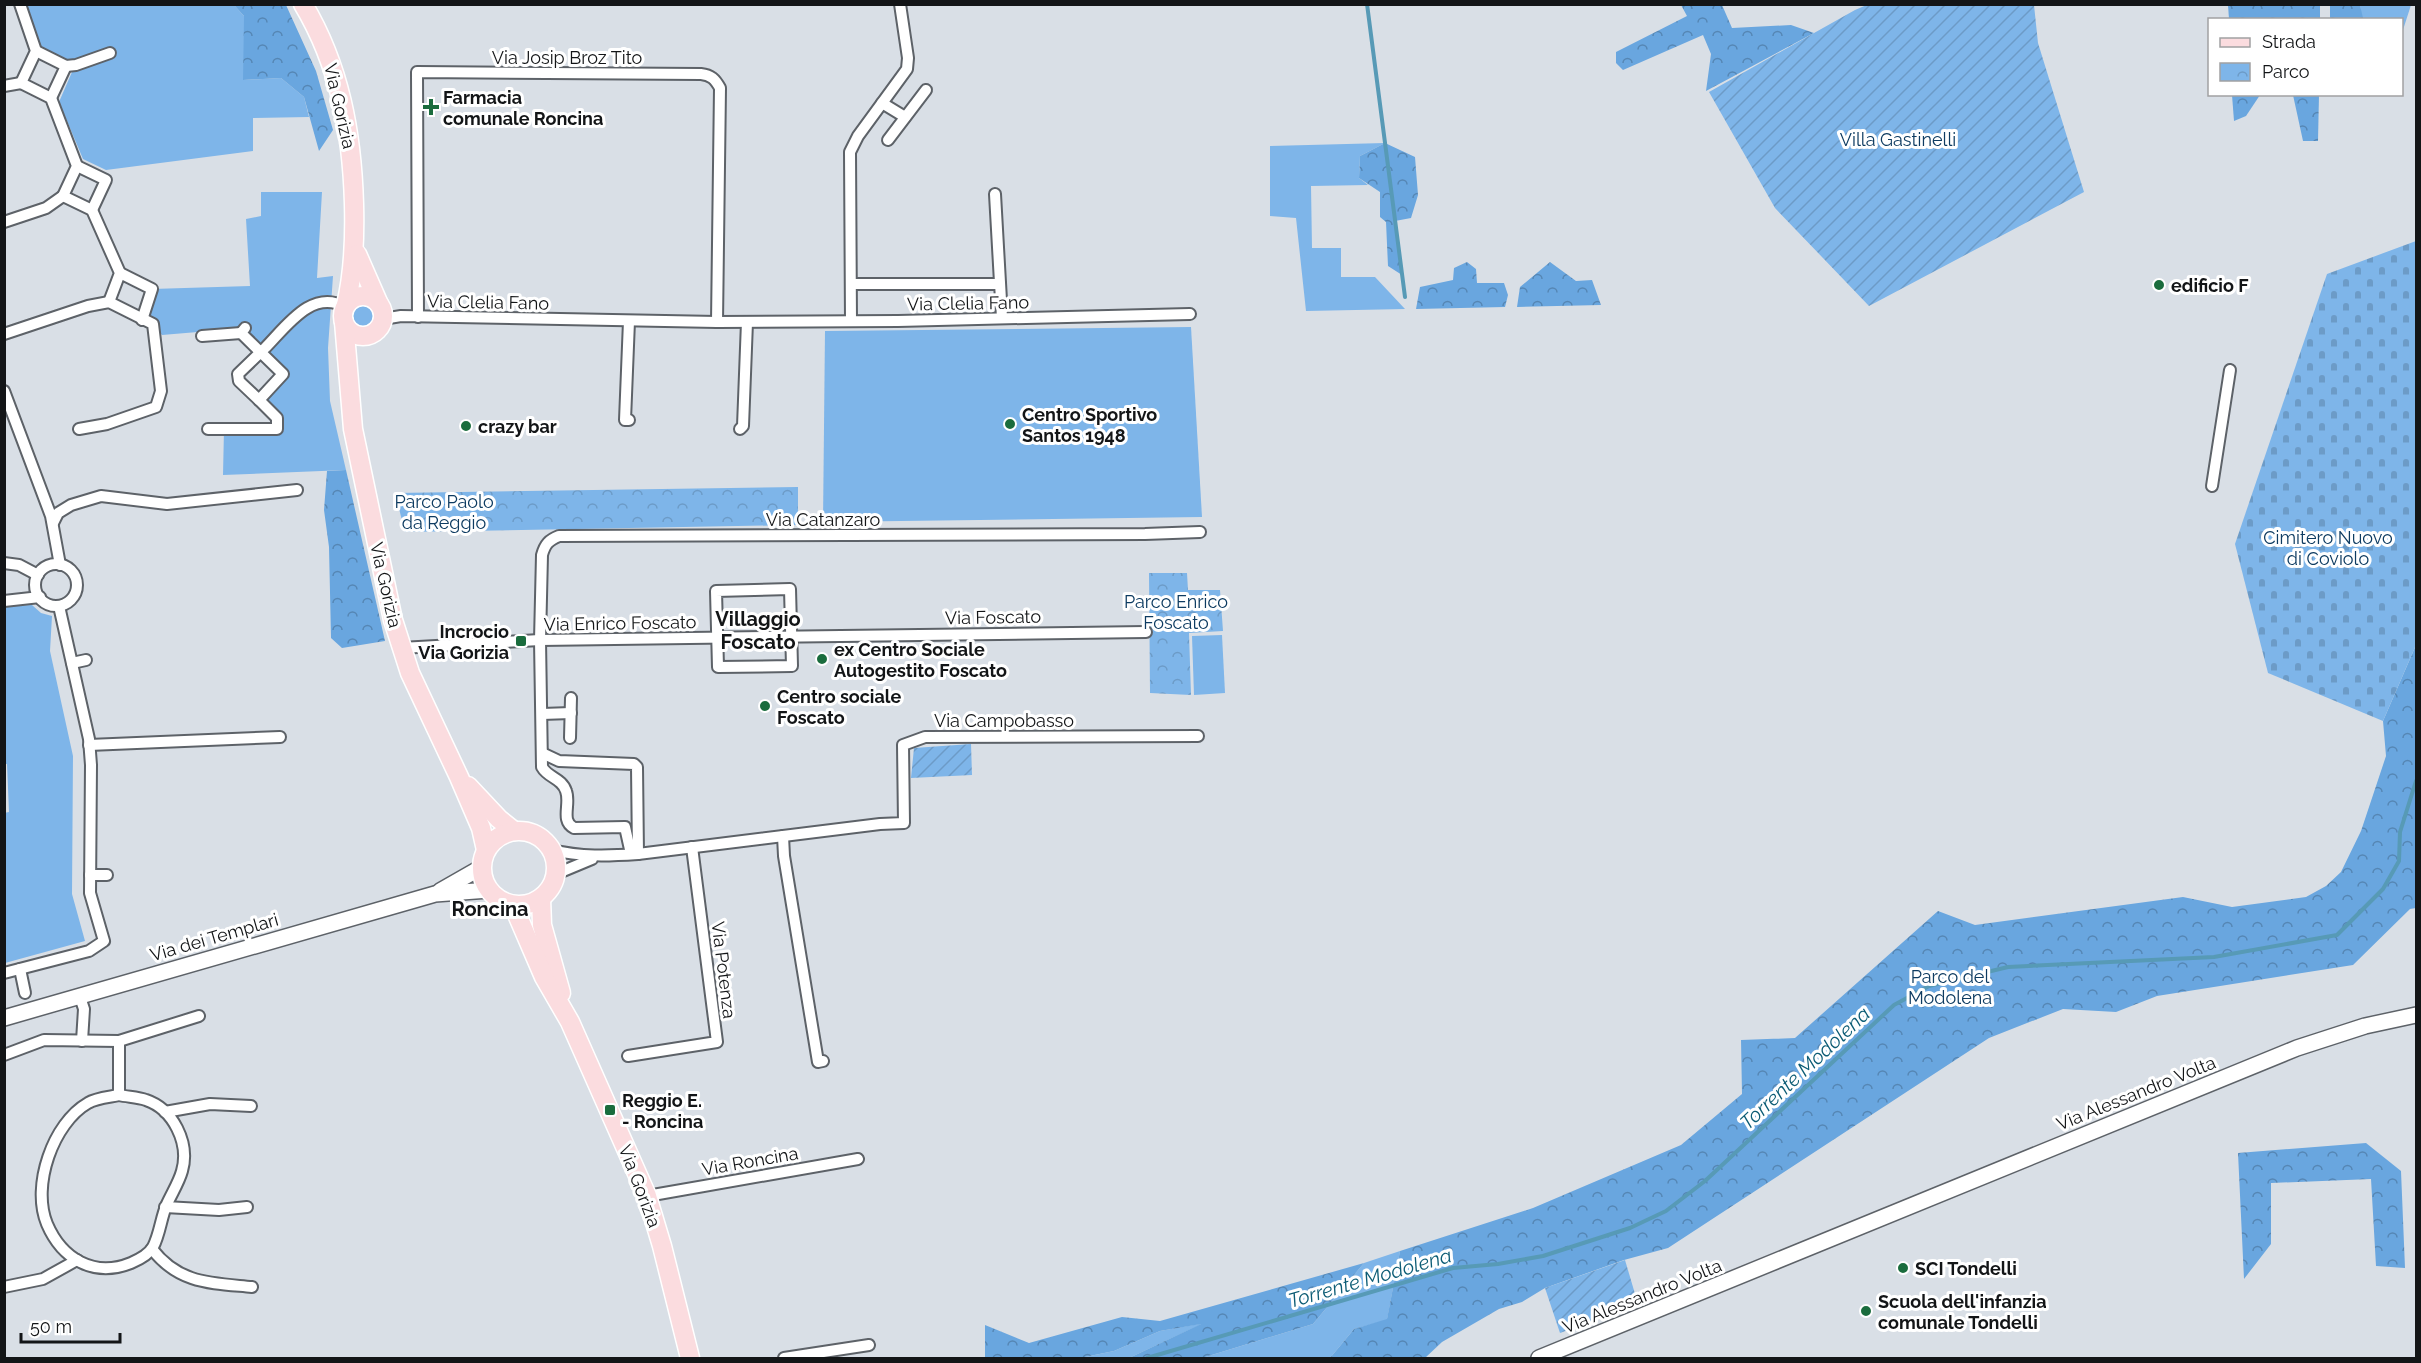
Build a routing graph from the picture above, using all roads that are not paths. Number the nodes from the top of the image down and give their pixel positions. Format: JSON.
{"nodes":[{"id":1,"x":20,"y":4,"type":"edge"},
{"id":2,"x":303,"y":4,"type":"edge"},
{"id":3,"x":900,"y":4,"type":"edge"},
{"id":4,"x":36,"y":51,"type":"junction"},
{"id":5,"x":110,"y":53,"type":"dead end"},
{"id":6,"x":66,"y":66,"type":"junction"},
{"id":7,"x":21,"y":83,"type":"junction"},
{"id":8,"x":4,"y":86,"type":"edge"},
{"id":9,"x":926,"y":90,"type":"dead end"},
{"id":10,"x":51,"y":98,"type":"junction"},
{"id":11,"x":882,"y":103,"type":"junction"},
{"id":12,"x":905,"y":117,"type":"junction"},
{"id":13,"x":888,"y":140,"type":"dead end"},
{"id":14,"x":77,"y":166,"type":"junction"},
{"id":15,"x":995,"y":194,"type":"dead end"},
{"id":16,"x":63,"y":196,"type":"junction"},
{"id":17,"x":92,"y":210,"type":"junction"},
{"id":18,"x":4,"y":222,"type":"edge"},
{"id":19,"x":355,"y":250,"type":"junction"},
{"id":20,"x":120,"y":273,"type":"junction"},
{"id":21,"x":851,"y":284,"type":"junction"},
{"id":22,"x":1000,"y":284,"type":"junction"},
{"id":23,"x":108,"y":302,"type":"junction"},
{"id":24,"x":345,"y":311,"type":"junction"},
{"id":25,"x":1190,"y":314,"type":"dead end"},
{"id":26,"x":418,"y":317,"type":"junction"},
{"id":27,"x":378,"y":318,"type":"junction"},
{"id":28,"x":1002,"y":318,"type":"junction"},
{"id":29,"x":142,"y":320,"type":"junction"},
{"id":30,"x":629,"y":321,"type":"junction"},
{"id":31,"x":851,"y":321,"type":"junction"},
{"id":32,"x":717,"y":322,"type":"junction"},
{"id":33,"x":747,"y":322,"type":"junction"},
{"id":34,"x":4,"y":334,"type":"edge"},
{"id":35,"x":202,"y":336,"type":"dead end"},
{"id":36,"x":261,"y":352,"type":"junction"},
{"id":37,"x":2230,"y":370,"type":"dead end"},
{"id":38,"x":349,"y":381,"type":"junction"},
{"id":39,"x":4,"y":391,"type":"edge"},
{"id":40,"x":259,"y":400,"type":"junction"},
{"id":41,"x":629,"y":420,"type":"dead end"},
{"id":42,"x":79,"y":429,"type":"dead end"},
{"id":43,"x":208,"y":429,"type":"dead end"},
{"id":44,"x":740,"y":429,"type":"dead end"},
{"id":45,"x":2212,"y":486,"type":"dead end"},
{"id":46,"x":297,"y":490,"type":"dead end"},
{"id":47,"x":53,"y":523,"type":"junction"},
{"id":48,"x":1200,"y":532,"type":"dead end"},
{"id":49,"x":4,"y":563,"type":"edge"},
{"id":50,"x":60,"y":565,"type":"junction"},
{"id":51,"x":38,"y":575,"type":"junction"},
{"id":52,"x":39,"y":597,"type":"junction"},
{"id":53,"x":4,"y":601,"type":"edge"},
{"id":54,"x":59,"y":606,"type":"junction"},
{"id":55,"x":1146,"y":632,"type":"dead end"},
{"id":56,"x":841,"y":635,"type":"joint"},
{"id":57,"x":791,"y":636,"type":"junction"},
{"id":58,"x":718,"y":638,"type":"junction"},
{"id":59,"x":540,"y":640,"type":"junction"},
{"id":60,"x":401,"y":648,"type":"junction"},
{"id":61,"x":86,"y":660,"type":"dead end"},
{"id":62,"x":72,"y":663,"type":"junction"},
{"id":63,"x":571,"y":698,"type":"dead end"},
{"id":64,"x":571,"y":713,"type":"junction"},
{"id":65,"x":542,"y":714,"type":"junction"},
{"id":66,"x":1198,"y":736,"type":"dead end"},
{"id":67,"x":280,"y":737,"type":"dead end"},
{"id":68,"x":570,"y":738,"type":"dead end"},
{"id":69,"x":89,"y":745,"type":"junction"},
{"id":70,"x":542,"y":753,"type":"junction"},
{"id":71,"x":459,"y":777,"type":"junction"},
{"id":72,"x":625,"y":827,"type":"junction"},
{"id":73,"x":638,"y":827,"type":"junction"},
{"id":74,"x":514,"y":831,"type":"junction"},
{"id":75,"x":783,"y":836,"type":"junction"},
{"id":76,"x":692,"y":847,"type":"junction"},
{"id":77,"x":552,"y":850,"type":"junction"},
{"id":78,"x":635,"y":854,"type":"junction"},
{"id":79,"x":598,"y":857,"type":"junction"},
{"id":80,"x":484,"y":859,"type":"junction"},
{"id":81,"x":556,"y":874,"type":"junction"},
{"id":82,"x":90,"y":875,"type":"junction"},
{"id":83,"x":107,"y":875,"type":"dead end"},
{"id":84,"x":489,"y":890,"type":"junction"},
{"id":85,"x":435,"y":894,"type":"junction"},
{"id":86,"x":541,"y":898,"type":"junction"},
{"id":87,"x":513,"y":905,"type":"junction"},
{"id":88,"x":20,"y":969,"type":"junction"},
{"id":89,"x":4,"y":973,"type":"edge"},
{"id":90,"x":25,"y":993,"type":"dead end"},
{"id":91,"x":80,"y":997,"type":"junction"},
{"id":92,"x":2416,"y":1015,"type":"edge"},
{"id":93,"x":199,"y":1016,"type":"dead end"},
{"id":94,"x":4,"y":1018,"type":"edge"},
{"id":95,"x":570,"y":1022,"type":"junction"},
{"id":96,"x":82,"y":1041,"type":"junction"},
{"id":97,"x":119,"y":1041,"type":"junction"},
{"id":98,"x":4,"y":1054,"type":"edge"},
{"id":99,"x":628,"y":1056,"type":"dead end"},
{"id":100,"x":823,"y":1061,"type":"dead end"},
{"id":101,"x":119,"y":1095,"type":"junction"},
{"id":102,"x":251,"y":1106,"type":"dead end"},
{"id":103,"x":165,"y":1112,"type":"junction"},
{"id":104,"x":858,"y":1159,"type":"dead end"},
{"id":105,"x":647,"y":1196,"type":"junction"},
{"id":106,"x":165,"y":1207,"type":"junction"},
{"id":107,"x":247,"y":1207,"type":"dead end"},
{"id":108,"x":152,"y":1249,"type":"junction"},
{"id":109,"x":77,"y":1260,"type":"junction"},
{"id":110,"x":4,"y":1287,"type":"edge"},
{"id":111,"x":252,"y":1287,"type":"dead end"},
{"id":112,"x":869,"y":1345,"type":"dead end"},
{"id":113,"x":690,"y":1359,"type":"edge"},
{"id":114,"x":784,"y":1359,"type":"edge"},
{"id":115,"x":1539,"y":1359,"type":"edge"}],
"edges":[{"from":1,"to":4,"type":"street"},
{"from":2,"to":19,"type":"main road","name":"Via Gorizia"},
{"from":3,"to":11,"type":"street"},
{"from":4,"to":6,"type":"street"},
{"from":4,"to":7,"type":"street"},
{"from":5,"to":6,"type":"street"},
{"from":6,"to":10,"type":"street"},
{"from":7,"to":8,"type":"street"},
{"from":7,"to":10,"type":"street"},
{"from":9,"to":12,"type":"street"},
{"from":10,"to":14,"type":"street"},
{"from":11,"to":12,"type":"street"},
{"from":11,"to":21,"type":"street"},
{"from":12,"to":13,"type":"street"},
{"from":14,"to":16,"type":"street"},
{"from":14,"to":17,"type":"street"},
{"from":15,"to":22,"type":"street"},
{"from":16,"to":17,"type":"street"},
{"from":16,"to":18,"type":"street"},
{"from":17,"to":20,"type":"street"},
{"from":19,"to":24,"type":"main road","name":"Via Gorizia"},
{"from":19,"to":27,"type":"main road","name":"Via Gorizia"},
{"from":20,"to":23,"type":"street"},
{"from":20,"to":29,"type":"street"},
{"from":21,"to":22,"type":"street"},
{"from":21,"to":31,"type":"street"},
{"from":22,"to":28,"type":"street"},
{"from":23,"to":29,"type":"street"},
{"from":23,"to":34,"type":"street"},
{"from":24,"to":27,"type":"main road"},
{"from":24,"to":27,"type":"main road"},
{"from":24,"to":36,"type":"street"},
{"from":24,"to":38,"type":"main road","name":"Via Gorizia"},
{"from":25,"to":28,"type":"street","name":"Via Clelia Fano"},
{"from":26,"to":27,"type":"street","name":"Via Clelia Fano"},
{"from":26,"to":30,"type":"street","name":"Via Clelia Fano"},
{"from":26,"to":32,"type":"street","name":"Via Josip Broz Tito"},
{"from":27,"to":38,"type":"main road","name":"Via Gorizia"},
{"from":28,"to":31,"type":"street","name":"Via Clelia Fano"},
{"from":29,"to":42,"type":"street"},
{"from":30,"to":32,"type":"street","name":"Via Clelia Fano"},
{"from":30,"to":41,"type":"street"},
{"from":31,"to":33,"type":"street","name":"Via Clelia Fano"},
{"from":32,"to":33,"type":"street","name":"Via Clelia Fano"},
{"from":33,"to":44,"type":"street"},
{"from":35,"to":36,"type":"street"},
{"from":36,"to":40,"type":"street"},
{"from":36,"to":40,"type":"street"},
{"from":37,"to":45,"type":"street"},
{"from":38,"to":60,"type":"main road","name":"Via Gorizia"},
{"from":39,"to":47,"type":"street"},
{"from":40,"to":43,"type":"street"},
{"from":46,"to":47,"type":"street"},
{"from":47,"to":50,"type":"street"},
{"from":48,"to":59,"type":"street","name":"Via Catanzaro"},
{"from":49,"to":51,"type":"street"},
{"from":50,"to":51,"type":"street"},
{"from":50,"to":54,"type":"street"},
{"from":51,"to":52,"type":"street"},
{"from":52,"to":53,"type":"street"},
{"from":52,"to":54,"type":"street"},
{"from":54,"to":62,"type":"street"},
{"from":55,"to":56,"type":"street","name":"Via Foscato"},
{"from":56,"to":57,"type":"street","name":"Via Enrico Foscato"},
{"from":57,"to":58,"type":"street","name":"Via Enrico Foscato"},
{"from":57,"to":58,"type":"street"},
{"from":57,"to":58,"type":"street"},
{"from":58,"to":59,"type":"street","name":"Via Enrico Foscato"},
{"from":59,"to":60,"type":"street","name":"Via Enrico Foscato"},
{"from":59,"to":65,"type":"street"},
{"from":60,"to":71,"type":"main road","name":"Via Gorizia"},
{"from":61,"to":62,"type":"street"},
{"from":62,"to":69,"type":"street"},
{"from":63,"to":64,"type":"street"},
{"from":64,"to":65,"type":"street"},
{"from":64,"to":68,"type":"street"},
{"from":65,"to":70,"type":"street"},
{"from":66,"to":75,"type":"street","name":"Via Campobasso"},
{"from":67,"to":69,"type":"street"},
{"from":69,"to":82,"type":"street"},
{"from":70,"to":72,"type":"street"},
{"from":70,"to":73,"type":"street"},
{"from":71,"to":74,"type":"main road"},
{"from":71,"to":80,"type":"main road","name":"Via Gorizia"},
{"from":72,"to":73,"type":"street"},
{"from":72,"to":78,"type":"street"},
{"from":73,"to":78,"type":"street"},
{"from":74,"to":77,"type":"main road"},
{"from":74,"to":80,"type":"main road"},
{"from":75,"to":76,"type":"street","name":"Via Campobasso"},
{"from":75,"to":100,"type":"street"},
{"from":76,"to":78,"type":"street","name":"Via Campobasso"},
{"from":76,"to":99,"type":"street","name":"Via Potenza"},
{"from":77,"to":79,"type":"street","name":"Via Campobasso"},
{"from":77,"to":81,"type":"main road"},
{"from":78,"to":79,"type":"street","name":"Via Campobasso"},
{"from":79,"to":81,"type":"street","name":"Via Campobasso"},
{"from":80,"to":84,"type":"main road"},
{"from":80,"to":85,"type":"street"},
{"from":81,"to":86,"type":"main road"},
{"from":82,"to":83,"type":"street"},
{"from":82,"to":88,"type":"street"},
{"from":84,"to":85,"type":"street"},
{"from":84,"to":87,"type":"main road"},
{"from":85,"to":91,"type":"street","name":"Via dei Templari"},
{"from":86,"to":87,"type":"main road"},
{"from":86,"to":95,"type":"main road"},
{"from":87,"to":95,"type":"main road"},
{"from":88,"to":89,"type":"street"},
{"from":88,"to":90,"type":"street"},
{"from":91,"to":94,"type":"street","name":"Via dei Templari"},
{"from":91,"to":96,"type":"street"},
{"from":92,"to":115,"type":"street","name":"Via Alessandro Volta"},
{"from":93,"to":97,"type":"street"},
{"from":95,"to":105,"type":"main road","name":"Via Gorizia"},
{"from":96,"to":97,"type":"street"},
{"from":96,"to":98,"type":"street"},
{"from":97,"to":101,"type":"street"},
{"from":101,"to":103,"type":"street"},
{"from":101,"to":109,"type":"street"},
{"from":102,"to":103,"type":"street"},
{"from":103,"to":106,"type":"street"},
{"from":104,"to":105,"type":"street","name":"Via Roncina"},
{"from":105,"to":113,"type":"main road","name":"Via Gorizia"},
{"from":106,"to":107,"type":"street"},
{"from":106,"to":108,"type":"street"},
{"from":108,"to":109,"type":"street"},
{"from":108,"to":111,"type":"street"},
{"from":109,"to":110,"type":"street"},
{"from":112,"to":114,"type":"street"}]}
